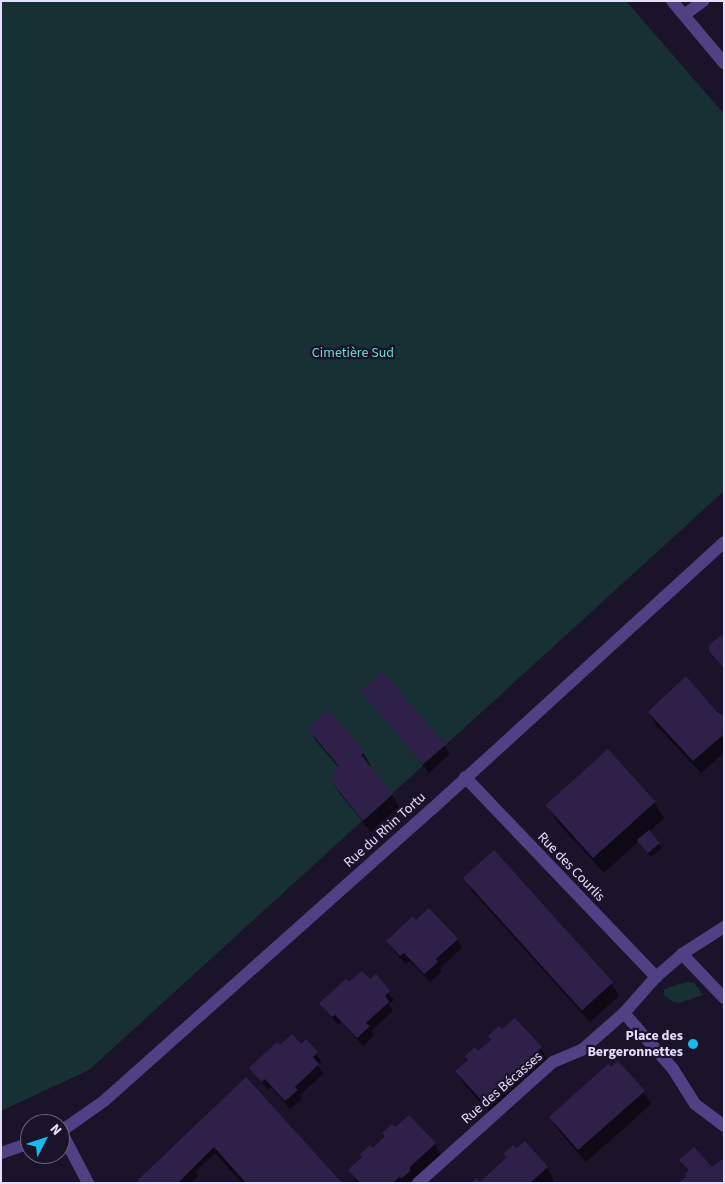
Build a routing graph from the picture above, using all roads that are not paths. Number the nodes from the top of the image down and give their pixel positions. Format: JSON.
{"nodes":[{"id":1,"x":672,"y":1,"type":"edge"},
{"id":2,"x":703,"y":1,"type":"edge"},
{"id":3,"x":684,"y":16,"type":"junction"},
{"id":4,"x":724,"y":64,"type":"edge"},
{"id":5,"x":724,"y":542,"type":"edge"},
{"id":6,"x":465,"y":777,"type":"junction"},
{"id":7,"x":724,"y":927,"type":"edge"},
{"id":8,"x":682,"y":954,"type":"junction"},
{"id":9,"x":656,"y":977,"type":"junction"},
{"id":10,"x":724,"y":998,"type":"edge"},
{"id":11,"x":624,"y":1013,"type":"junction"},
{"id":12,"x":70,"y":1125,"type":"edge"},
{"id":13,"x":724,"y":1126,"type":"edge"},
{"id":14,"x":20,"y":1146,"type":"edge"},
{"id":15,"x":70,"y":1150,"type":"edge"},
{"id":16,"x":1,"y":1153,"type":"edge"},
{"id":17,"x":88,"y":1183,"type":"edge"},
{"id":18,"x":418,"y":1183,"type":"edge"}],
"edges":[{"from":1,"to":3,"type":"street"},
{"from":2,"to":3,"type":"street"},
{"from":3,"to":4,"type":"street"},
{"from":5,"to":6,"type":"street","name":"Rue du Rhin Tortu"},
{"from":6,"to":9,"type":"street","name":"Rue des Courlis"},
{"from":6,"to":12,"type":"street","name":"Rue du Rhin Tortu"},
{"from":7,"to":8,"type":"street","name":"Rue des Bécasses"},
{"from":8,"to":9,"type":"street","name":"Rue des Bécasses"},
{"from":8,"to":10,"type":"street"},
{"from":9,"to":11,"type":"street","name":"Rue des Bécasses"},
{"from":11,"to":13,"type":"street"},
{"from":11,"to":18,"type":"street","name":"Rue des Bécasses"},
{"from":14,"to":16,"type":"street"},
{"from":15,"to":17,"type":"street"}]}
